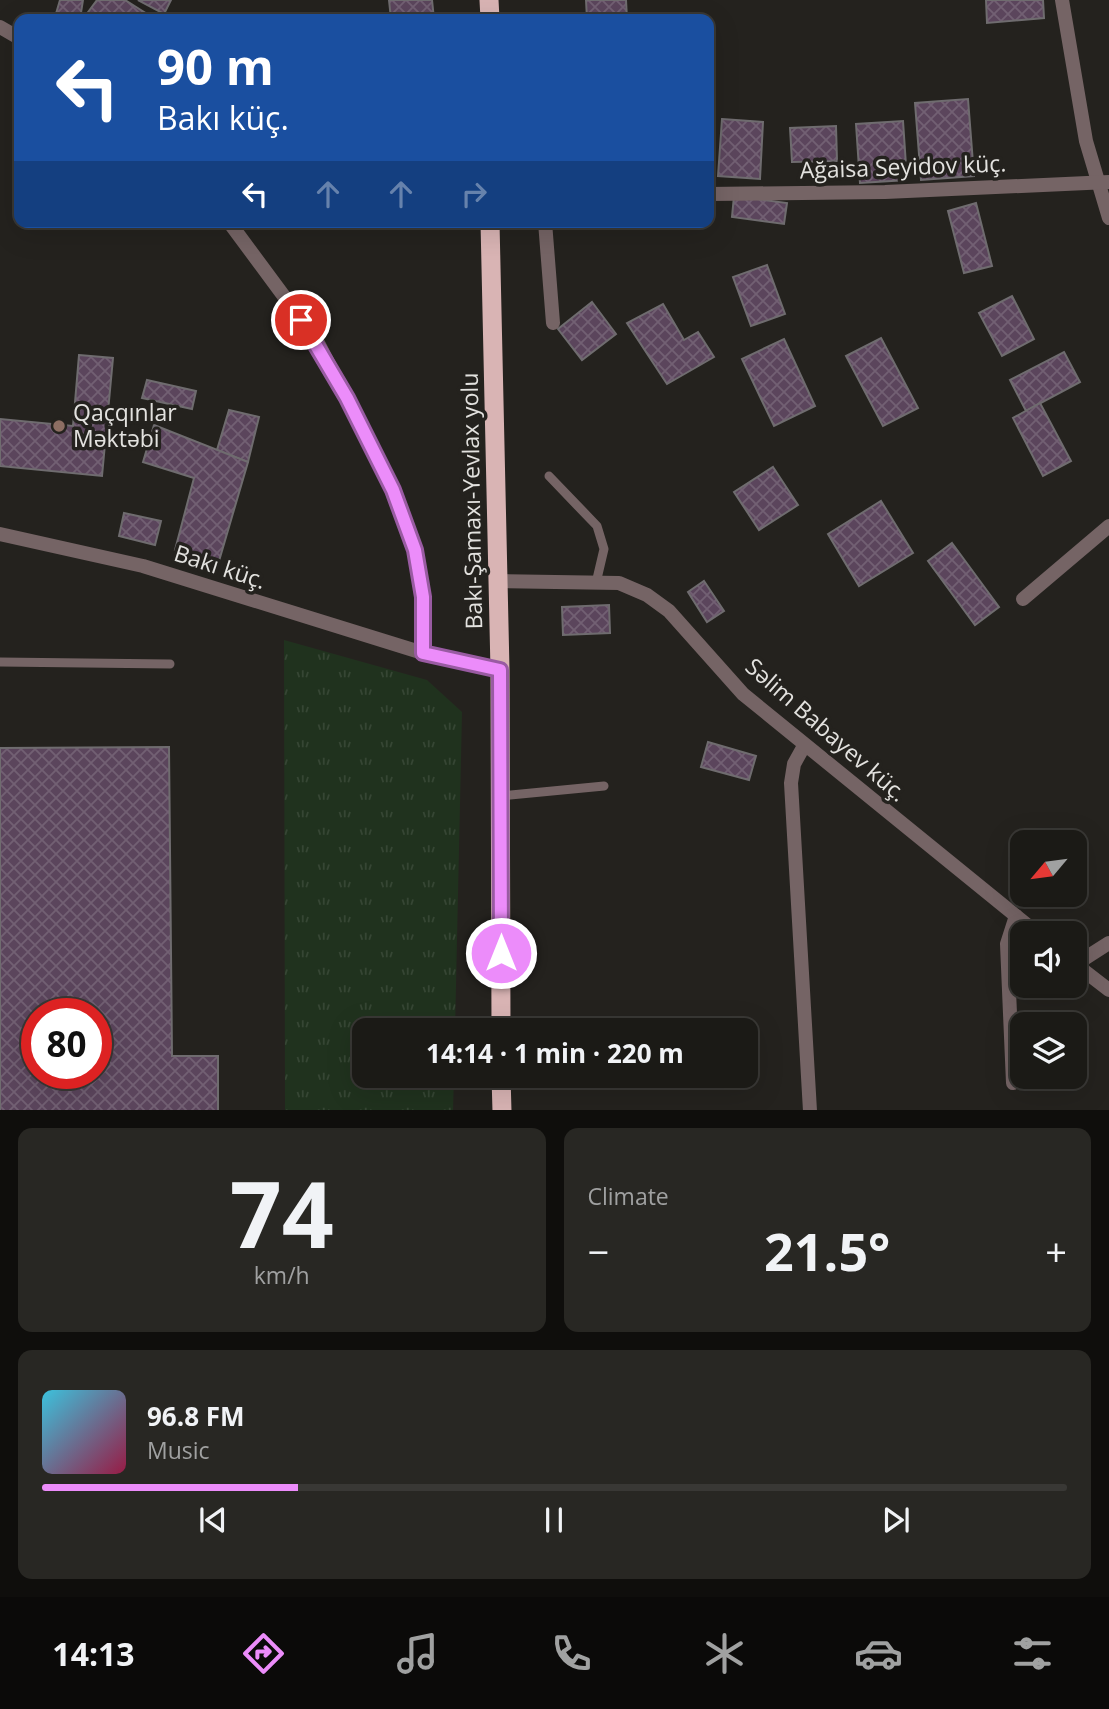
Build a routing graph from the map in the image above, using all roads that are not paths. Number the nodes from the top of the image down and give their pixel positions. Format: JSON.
{"nodes":[{"id":1,"x":1062,"y":0,"type":"edge"},
{"id":2,"x":1104,"y":183,"type":"edge"},
{"id":3,"x":714,"y":194,"type":"edge"},
{"id":4,"x":1109,"y":218,"type":"edge"},
{"id":5,"x":233,"y":228,"type":"edge"},
{"id":6,"x":491,"y":228,"type":"edge"},
{"id":7,"x":545,"y":228,"type":"edge"},
{"id":8,"x":553,"y":323,"type":"dead end"},
{"id":9,"x":549,"y":476,"type":"dead end"},
{"id":10,"x":1109,"y":526,"type":"edge"},
{"id":11,"x":0,"y":534,"type":"edge"},
{"id":12,"x":498,"y":581,"type":"junction"},
{"id":13,"x":596,"y":583,"type":"junction"},
{"id":14,"x":1023,"y":599,"type":"dead end"},
{"id":15,"x":423,"y":653,"type":"junction"},
{"id":16,"x":0,"y":662,"type":"edge"},
{"id":17,"x":170,"y":664,"type":"dead end"},
{"id":18,"x":500,"y":670,"type":"junction"},
{"id":19,"x":804,"y":746,"type":"junction"},
{"id":20,"x":604,"y":786,"type":"dead end"},
{"id":21,"x":500,"y":796,"type":"junction"},
{"id":22,"x":1016,"y":916,"type":"junction"},
{"id":23,"x":1022,"y":921,"type":"edge"},
{"id":24,"x":1109,"y":943,"type":"edge"},
{"id":25,"x":1087,"y":957,"type":"edge"},
{"id":26,"x":1087,"y":973,"type":"edge"},
{"id":27,"x":1109,"y":990,"type":"edge"},
{"id":28,"x":1010,"y":1014,"type":"edge"},
{"id":29,"x":501,"y":1018,"type":"edge"},
{"id":30,"x":501,"y":1088,"type":"edge"},
{"id":31,"x":502,"y":1110,"type":"edge"},
{"id":32,"x":810,"y":1110,"type":"edge"}],
"edges":[{"from":1,"to":2,"type":"street"},
{"from":2,"to":3,"type":"street","name":"Ağaisa Seyidov küç."},
{"from":2,"to":4,"type":"street"},
{"from":5,"to":15,"type":"street"},
{"from":6,"to":12,"type":"highway","name":"Bakı-Şamaxı-Yevlax yolu"},
{"from":7,"to":8,"type":"street"},
{"from":9,"to":13,"type":"lane"},
{"from":10,"to":14,"type":"street"},
{"from":11,"to":15,"type":"street","name":"Bakı küç."},
{"from":12,"to":13,"type":"street","name":"Səlim Babayev küç."},
{"from":12,"to":18,"type":"highway","name":"Bakı-Şamaxı-Yevlax yolu"},
{"from":13,"to":19,"type":"street","name":"Səlim Babayev küç."},
{"from":15,"to":18,"type":"street","name":"Bakı küç."},
{"from":16,"to":17,"type":"lane"},
{"from":18,"to":21,"type":"highway","name":"Bakı-Şamaxı-Yevlax yolu"},
{"from":19,"to":22,"type":"street","name":"Səlim Babayev küç."},
{"from":19,"to":32,"type":"street"},
{"from":20,"to":21,"type":"lane"},
{"from":21,"to":29,"type":"highway","name":"Bakı-Şamaxı-Yevlax yolu"},
{"from":22,"to":23,"type":"street","name":"Səlim Babayev küç."},
{"from":22,"to":28,"type":"street"},
{"from":24,"to":25,"type":"street"},
{"from":26,"to":27,"type":"street"},
{"from":30,"to":31,"type":"highway"}]}
